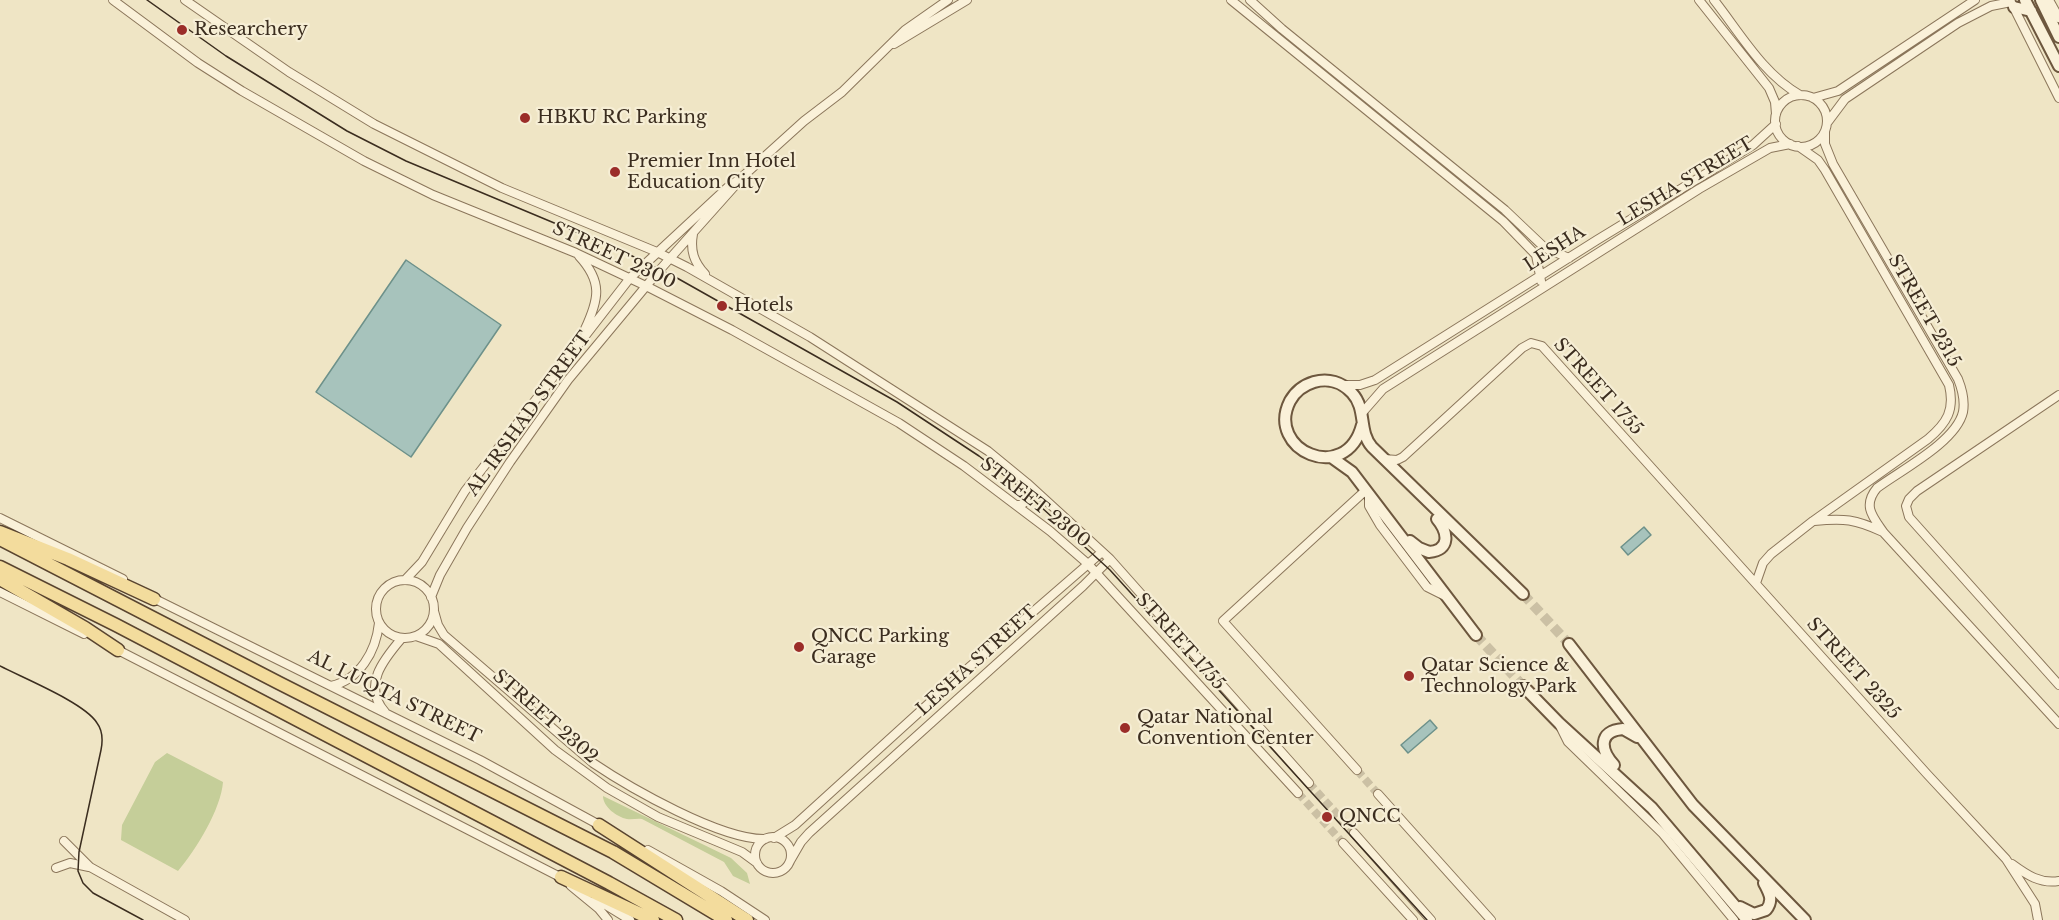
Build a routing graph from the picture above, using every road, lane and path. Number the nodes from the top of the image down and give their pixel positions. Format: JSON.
{"nodes":[{"id":1,"x":113,"y":0,"type":"edge"},
{"id":2,"x":185,"y":0,"type":"edge"},
{"id":3,"x":948,"y":0,"type":"edge"},
{"id":4,"x":967,"y":0,"type":"edge"},
{"id":5,"x":1231,"y":0,"type":"edge"},
{"id":6,"x":1250,"y":0,"type":"edge"},
{"id":7,"x":1699,"y":0,"type":"edge"},
{"id":8,"x":1714,"y":0,"type":"edge"},
{"id":9,"x":1975,"y":0,"type":"edge"},
{"id":10,"x":2025,"y":0,"type":"edge"},
{"id":11,"x":2041,"y":0,"type":"edge"},
{"id":12,"x":2049,"y":0,"type":"edge"},
{"id":13,"x":2012,"y":3,"type":"edge"},
{"id":14,"x":2031,"y":11,"type":"junction"},
{"id":15,"x":1953,"y":15,"type":"junction"},
{"id":16,"x":2059,"y":18,"type":"edge"},
{"id":17,"x":1958,"y":23,"type":"junction"},
{"id":18,"x":2059,"y":37,"type":"edge"},
{"id":19,"x":889,"y":47,"type":"junction"},
{"id":20,"x":2059,"y":66,"type":"edge"},
{"id":21,"x":1800,"y":95,"type":"junction"},
{"id":22,"x":1813,"y":98,"type":"junction"},
{"id":23,"x":2059,"y":98,"type":"edge"},
{"id":24,"x":1776,"y":120,"type":"junction"},
{"id":25,"x":1826,"y":127,"type":"junction"},
{"id":26,"x":1794,"y":145,"type":"junction"},
{"id":27,"x":741,"y":178,"type":"junction"},
{"id":28,"x":693,"y":234,"type":"junction"},
{"id":29,"x":657,"y":252,"type":"junction"},
{"id":30,"x":576,"y":253,"type":"junction"},
{"id":31,"x":670,"y":258,"type":"junction"},
{"id":32,"x":1569,"y":258,"type":"junction"},
{"id":33,"x":630,"y":278,"type":"junction"},
{"id":34,"x":1539,"y":278,"type":"junction"},
{"id":35,"x":710,"y":280,"type":"junction"},
{"id":36,"x":646,"y":286,"type":"junction"},
{"id":37,"x":1545,"y":287,"type":"junction"},
{"id":38,"x":579,"y":342,"type":"junction"},
{"id":39,"x":1343,"y":385,"type":"junction"},
{"id":40,"x":2059,"y":395,"type":"edge"},
{"id":41,"x":1362,"y":413,"type":"junction"},
{"id":42,"x":1362,"y":425,"type":"junction"},
{"id":43,"x":1331,"y":457,"type":"junction"},
{"id":44,"x":1403,"y":457,"type":"junction"},
{"id":45,"x":1382,"y":459,"type":"junction"},
{"id":46,"x":1402,"y":475,"type":"junction"},
{"id":47,"x":1027,"y":483,"type":"junction"},
{"id":48,"x":1368,"y":491,"type":"junction"},
{"id":49,"x":1419,"y":495,"type":"junction"},
{"id":50,"x":1016,"y":505,"type":"junction"},
{"id":51,"x":1349,"y":506,"type":"junction"},
{"id":52,"x":1369,"y":506,"type":"junction"},
{"id":53,"x":0,"y":518,"type":"edge"},
{"id":54,"x":1813,"y":521,"type":"junction"},
{"id":55,"x":1390,"y":522,"type":"junction"},
{"id":56,"x":0,"y":532,"type":"edge"},
{"id":57,"x":1884,"y":533,"type":"junction"},
{"id":58,"x":0,"y":539,"type":"edge"},
{"id":59,"x":1102,"y":552,"type":"junction"},
{"id":60,"x":1110,"y":560,"type":"junction"},
{"id":61,"x":1088,"y":564,"type":"junction"},
{"id":62,"x":0,"y":567,"type":"edge"},
{"id":63,"x":1096,"y":574,"type":"junction"},
{"id":64,"x":0,"y":579,"type":"edge"},
{"id":65,"x":405,"y":580,"type":"junction"},
{"id":66,"x":1756,"y":583,"type":"junction"},
{"id":67,"x":0,"y":592,"type":"edge"},
{"id":68,"x":1523,"y":594,"type":"tunnel mouth"},
{"id":69,"x":431,"y":597,"type":"junction"},
{"id":70,"x":1446,"y":597,"type":"junction"},
{"id":71,"x":154,"y":599,"type":"junction"},
{"id":72,"x":434,"y":611,"type":"junction"},
{"id":73,"x":379,"y":623,"type":"junction"},
{"id":74,"x":1476,"y":635,"type":"tunnel mouth"},
{"id":75,"x":416,"y":636,"type":"junction"},
{"id":76,"x":402,"y":638,"type":"junction"},
{"id":77,"x":1569,"y":644,"type":"tunnel mouth"},
{"id":78,"x":118,"y":650,"type":"junction"},
{"id":79,"x":2059,"y":685,"type":"edge"},
{"id":80,"x":331,"y":686,"type":"junction"},
{"id":81,"x":1523,"y":686,"type":"tunnel mouth"},
{"id":82,"x":388,"y":715,"type":"junction"},
{"id":83,"x":1559,"y":723,"type":"junction"},
{"id":84,"x":2059,"y":724,"type":"edge"},
{"id":85,"x":1648,"y":748,"type":"junction"},
{"id":86,"x":1357,"y":770,"type":"tunnel mouth"},
{"id":87,"x":1309,"y":783,"type":"tunnel mouth"},
{"id":88,"x":1298,"y":793,"type":"tunnel mouth"},
{"id":89,"x":1378,"y":794,"type":"tunnel mouth"},
{"id":90,"x":1642,"y":797,"type":"junction"},
{"id":91,"x":599,"y":825,"type":"junction"},
{"id":92,"x":1353,"y":833,"type":"tunnel mouth"},
{"id":93,"x":774,"y":838,"type":"junction"},
{"id":94,"x":765,"y":839,"type":"junction"},
{"id":95,"x":64,"y":841,"type":"dead end"},
{"id":96,"x":1343,"y":843,"type":"tunnel mouth"},
{"id":97,"x":1695,"y":858,"type":"junction"},
{"id":98,"x":2006,"y":859,"type":"junction"},
{"id":99,"x":790,"y":861,"type":"junction"},
{"id":100,"x":757,"y":863,"type":"junction"},
{"id":101,"x":90,"y":867,"type":"junction"},
{"id":102,"x":56,"y":868,"type":"dead end"},
{"id":103,"x":1760,"y":874,"type":"junction"},
{"id":104,"x":561,"y":877,"type":"junction"},
{"id":105,"x":1702,"y":880,"type":"junction"},
{"id":106,"x":2059,"y":881,"type":"edge"},
{"id":107,"x":1732,"y":902,"type":"junction"},
{"id":108,"x":185,"y":920,"type":"edge"},
{"id":109,"x":608,"y":920,"type":"edge"},
{"id":110,"x":630,"y":920,"type":"edge"},
{"id":111,"x":654,"y":920,"type":"edge"},
{"id":112,"x":676,"y":920,"type":"edge"},
{"id":113,"x":726,"y":920,"type":"edge"},
{"id":114,"x":747,"y":920,"type":"edge"},
{"id":115,"x":765,"y":920,"type":"edge"},
{"id":116,"x":1413,"y":920,"type":"edge"},
{"id":117,"x":1431,"y":920,"type":"edge"},
{"id":118,"x":1491,"y":920,"type":"edge"},
{"id":119,"x":1734,"y":920,"type":"edge"},
{"id":120,"x":1747,"y":920,"type":"edge"},
{"id":121,"x":1804,"y":920,"type":"edge"},
{"id":122,"x":2038,"y":920,"type":"edge"}],
"edges":[{"from":1,"to":30,"type":"street","name":"STREET 2300"},
{"from":2,"to":29,"type":"street","name":"STREET 2300"},
{"from":3,"to":19,"type":"street","name":"AL IRSHAD STREET"},
{"from":4,"to":19,"type":"street","name":"AL IRSHAD STREET"},
{"from":5,"to":34,"type":"street"},
{"from":6,"to":32,"type":"street"},
{"from":7,"to":24,"type":"street"},
{"from":8,"to":21,"type":"street"},
{"from":9,"to":15,"type":"street"},
{"from":10,"to":14,"type":"street"},
{"from":11,"to":18,"type":"street"},
{"from":12,"to":16,"type":"street"},
{"from":13,"to":14,"type":"street"},
{"from":13,"to":17,"type":"street"},
{"from":13,"to":23,"type":"street"},
{"from":14,"to":20,"type":"street"},
{"from":15,"to":17,"type":"street"},
{"from":15,"to":22,"type":"street"},
{"from":17,"to":25,"type":"street"},
{"from":19,"to":27,"type":"street","name":"AL IRSHAD STREET"},
{"from":21,"to":22,"type":"street"},
{"from":21,"to":24,"type":"street"},
{"from":22,"to":25,"type":"street"},
{"from":24,"to":26,"type":"street"},
{"from":24,"to":32,"type":"street","name":"LESHA"},
{"from":25,"to":26,"type":"street"},
{"from":25,"to":57,"type":"street","name":"STREET 2315"},
{"from":26,"to":37,"type":"street","name":"LESHA STREET"},
{"from":26,"to":54,"type":"street","name":"STREET 2315"},
{"from":27,"to":28,"type":"street","name":"AL IRSHAD STREET"},
{"from":27,"to":29,"type":"street","name":"AL IRSHAD STREET"},
{"from":28,"to":31,"type":"street","name":"AL IRSHAD STREET"},
{"from":28,"to":35,"type":"street"},
{"from":29,"to":31,"type":"street","name":"STREET 2300"},
{"from":29,"to":33,"type":"street","name":"AL IRSHAD STREET"},
{"from":30,"to":33,"type":"street","name":"STREET 2300"},
{"from":30,"to":38,"type":"street","name":"AL IRSHAD STREET"},
{"from":31,"to":35,"type":"street","name":"STREET 2300"},
{"from":31,"to":36,"type":"street","name":"AL IRSHAD STREET"},
{"from":32,"to":34,"type":"street","name":"LESHA"},
{"from":33,"to":36,"type":"street","name":"STREET 2300"},
{"from":33,"to":38,"type":"street","name":"AL IRSHAD STREET"},
{"from":34,"to":37,"type":"street"},
{"from":34,"to":39,"type":"street","name":"LESHA"},
{"from":35,"to":47,"type":"street","name":"STREET 2300"},
{"from":36,"to":50,"type":"street","name":"STREET 2300"},
{"from":36,"to":69,"type":"street","name":"AL IRSHAD STREET"},
{"from":37,"to":41,"type":"street","name":"LESHA STREET"},
{"from":38,"to":65,"type":"street","name":"AL IRSHAD STREET"},
{"from":39,"to":41,"type":"street"},
{"from":39,"to":43,"type":"street"},
{"from":40,"to":79,"type":"street"},
{"from":41,"to":42,"type":"street"},
{"from":42,"to":43,"type":"street"},
{"from":42,"to":45,"type":"street"},
{"from":43,"to":48,"type":"street"},
{"from":44,"to":45,"type":"street"},
{"from":44,"to":46,"type":"street"},
{"from":44,"to":66,"type":"street","name":"STREET 1755"},
{"from":45,"to":46,"type":"street"},
{"from":46,"to":49,"type":"street"},
{"from":47,"to":50,"type":"street"},
{"from":47,"to":59,"type":"street","name":"STREET 2300"},
{"from":48,"to":51,"type":"street"},
{"from":48,"to":52,"type":"street"},
{"from":48,"to":55,"type":"street"},
{"from":49,"to":55,"type":"street"},
{"from":49,"to":68,"type":"street"},
{"from":50,"to":61,"type":"street","name":"STREET 2300"},
{"from":51,"to":52,"type":"street"},
{"from":51,"to":86,"type":"street"},
{"from":52,"to":70,"type":"street"},
{"from":53,"to":71,"type":"street","name":"AL LUQTA STREET"},
{"from":54,"to":57,"type":"street","name":"STREET 2315"},
{"from":54,"to":66,"type":"street","name":"STREET 2315"},
{"from":55,"to":70,"type":"street"},
{"from":56,"to":71,"type":"main road"},
{"from":57,"to":84,"type":"street","name":"STREET 2315"},
{"from":58,"to":113,"type":"main road"},
{"from":59,"to":60,"type":"street","name":"STREET 1755"},
{"from":59,"to":61,"type":"street","name":"LESHA STREET"},
{"from":60,"to":63,"type":"street","name":"LESHA STREET"},
{"from":60,"to":87,"type":"street","name":"STREET 1755"},
{"from":61,"to":63,"type":"street","name":"STREET 1755"},
{"from":61,"to":93,"type":"street","name":"LESHA STREET"},
{"from":62,"to":112,"type":"main road"},
{"from":63,"to":88,"type":"street","name":"STREET 1755"},
{"from":63,"to":99,"type":"street","name":"LESHA STREET"},
{"from":64,"to":78,"type":"main road"},
{"from":65,"to":69,"type":"street"},
{"from":65,"to":73,"type":"street"},
{"from":66,"to":98,"type":"street","name":"STREET 2325"},
{"from":67,"to":78,"type":"street"},
{"from":69,"to":72,"type":"street"},
{"from":70,"to":74,"type":"street"},
{"from":71,"to":80,"type":"street","name":"AL LUQTA STREET"},
{"from":72,"to":75,"type":"street"},
{"from":72,"to":94,"type":"street","name":"STREET 2302"},
{"from":73,"to":76,"type":"street"},
{"from":73,"to":80,"type":"street"},
{"from":75,"to":76,"type":"street"},
{"from":75,"to":100,"type":"street","name":"STREET 2302"},
{"from":76,"to":82,"type":"street"},
{"from":77,"to":85,"type":"street"},
{"from":78,"to":104,"type":"street"},
{"from":80,"to":82,"type":"street","name":"AL LUQTA STREET"},
{"from":81,"to":83,"type":"street"},
{"from":82,"to":91,"type":"street","name":"AL LUQTA STREET"},
{"from":83,"to":90,"type":"street"},
{"from":83,"to":105,"type":"street"},
{"from":85,"to":90,"type":"street"},
{"from":85,"to":103,"type":"street"},
{"from":89,"to":118,"type":"street"},
{"from":90,"to":97,"type":"street"},
{"from":91,"to":114,"type":"main road"},
{"from":91,"to":115,"type":"street","name":"AL LUQTA STREET"},
{"from":92,"to":117,"type":"street"},
{"from":93,"to":94,"type":"street"},
{"from":93,"to":99,"type":"street"},
{"from":94,"to":100,"type":"street"},
{"from":95,"to":101,"type":"street"},
{"from":96,"to":116,"type":"street"},
{"from":97,"to":105,"type":"street"},
{"from":97,"to":107,"type":"street"},
{"from":98,"to":106,"type":"street"},
{"from":98,"to":122,"type":"street"},
{"from":99,"to":100,"type":"street"},
{"from":101,"to":102,"type":"street"},
{"from":101,"to":108,"type":"street"},
{"from":103,"to":107,"type":"street"},
{"from":103,"to":121,"type":"street"},
{"from":104,"to":109,"type":"street"},
{"from":104,"to":110,"type":"street"},
{"from":104,"to":111,"type":"main road"},
{"from":105,"to":119,"type":"street"},
{"from":107,"to":120,"type":"street"}]}
